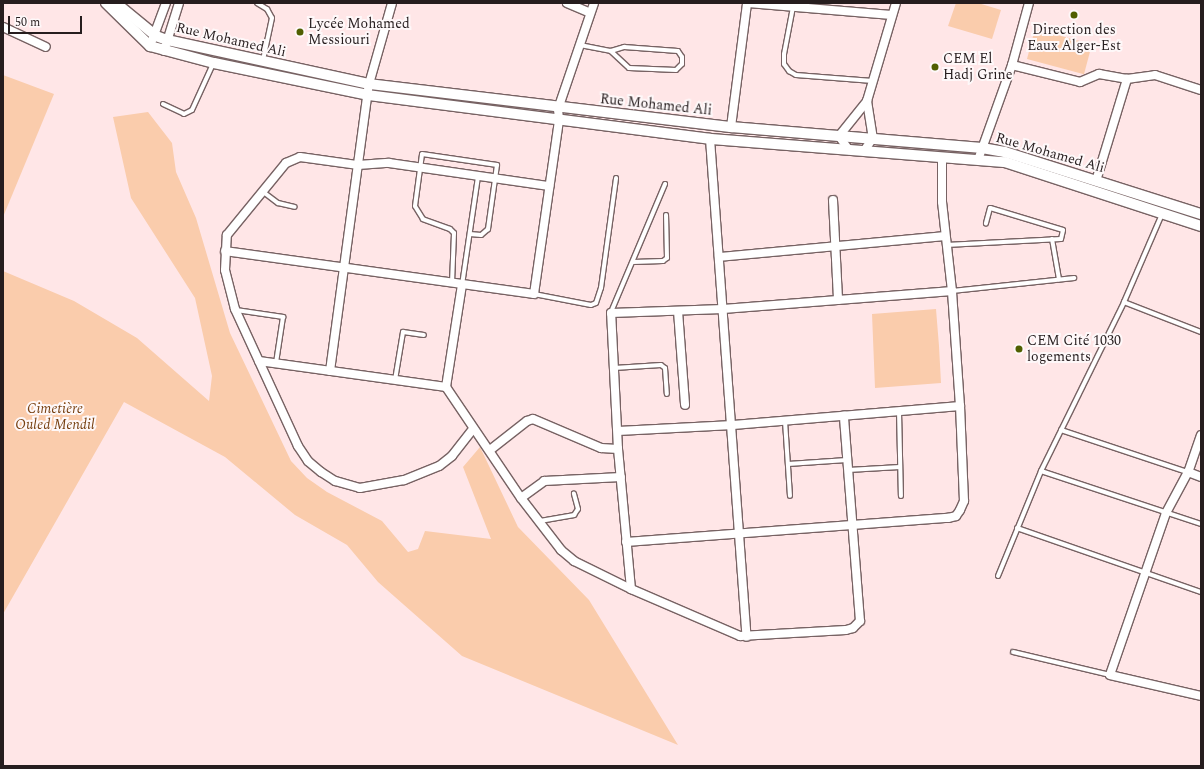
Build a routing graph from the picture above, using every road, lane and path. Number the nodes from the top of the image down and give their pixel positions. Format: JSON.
{"nodes":[{"id":1,"x":106,"y":3,"type":"edge"},
{"id":2,"x":116,"y":3,"type":"edge"},
{"id":3,"x":166,"y":3,"type":"edge"},
{"id":4,"x":179,"y":3,"type":"edge"},
{"id":5,"x":257,"y":3,"type":"edge"},
{"id":6,"x":392,"y":3,"type":"edge"},
{"id":7,"x":566,"y":3,"type":"edge"},
{"id":8,"x":594,"y":3,"type":"edge"},
{"id":9,"x":747,"y":3,"type":"edge"},
{"id":10,"x":896,"y":3,"type":"edge"},
{"id":11,"x":1029,"y":3,"type":"edge"},
{"id":12,"x":806,"y":6,"type":"edge"},
{"id":13,"x":793,"y":7,"type":"junction"},
{"id":14,"x":590,"y":13,"type":"junction"},
{"id":15,"x":892,"y":15,"type":"junction"},
{"id":16,"x":3,"y":27,"type":"edge"},
{"id":17,"x":156,"y":36,"type":"junction"},
{"id":18,"x":167,"y":40,"type":"junction"},
{"id":19,"x":579,"y":45,"type":"junction"},
{"id":20,"x":46,"y":46,"type":"dead end"},
{"id":21,"x":150,"y":46,"type":"junction"},
{"id":22,"x":164,"y":51,"type":"junction"},
{"id":23,"x":611,"y":51,"type":"junction"},
{"id":24,"x":263,"y":62,"type":"junction"},
{"id":25,"x":214,"y":63,"type":"junction"},
{"id":26,"x":1012,"y":65,"type":"junction"},
{"id":27,"x":1126,"y":79,"type":"junction"},
{"id":28,"x":873,"y":81,"type":"junction"},
{"id":29,"x":369,"y":84,"type":"junction"},
{"id":30,"x":1201,"y":90,"type":"edge"},
{"id":31,"x":368,"y":95,"type":"junction"},
{"id":32,"x":867,"y":101,"type":"junction"},
{"id":33,"x":163,"y":104,"type":"dead end"},
{"id":34,"x":558,"y":109,"type":"junction"},
{"id":35,"x":559,"y":120,"type":"junction"},
{"id":36,"x":731,"y":127,"type":"junction"},
{"id":37,"x":839,"y":136,"type":"junction"},
{"id":38,"x":873,"y":138,"type":"junction"},
{"id":39,"x":710,"y":139,"type":"junction"},
{"id":40,"x":982,"y":148,"type":"junction"},
{"id":41,"x":849,"y":150,"type":"junction"},
{"id":42,"x":864,"y":151,"type":"junction"},
{"id":43,"x":942,"y":156,"type":"junction"},
{"id":44,"x":978,"y":160,"type":"junction"},
{"id":45,"x":358,"y":165,"type":"junction"},
{"id":46,"x":418,"y":168,"type":"junction"},
{"id":47,"x":478,"y":176,"type":"junction"},
{"id":48,"x":616,"y":178,"type":"dead end"},
{"id":49,"x":496,"y":179,"type":"junction"},
{"id":50,"x":1096,"y":181,"type":"junction"},
{"id":51,"x":665,"y":184,"type":"dead end"},
{"id":52,"x":549,"y":186,"type":"junction"},
{"id":53,"x":262,"y":191,"type":"junction"},
{"id":54,"x":833,"y":200,"type":"dead end"},
{"id":55,"x":295,"y":207,"type":"dead end"},
{"id":56,"x":1162,"y":213,"type":"junction"},
{"id":57,"x":1201,"y":214,"type":"edge"},
{"id":58,"x":666,"y":216,"type":"dead end"},
{"id":59,"x":986,"y":223,"type":"dead end"},
{"id":60,"x":1201,"y":226,"type":"edge"},
{"id":61,"x":470,"y":234,"type":"junction"},
{"id":62,"x":944,"y":236,"type":"junction"},
{"id":63,"x":1052,"y":239,"type":"junction"},
{"id":64,"x":836,"y":245,"type":"junction"},
{"id":65,"x":946,"y":245,"type":"junction"},
{"id":66,"x":225,"y":251,"type":"junction"},
{"id":67,"x":719,"y":257,"type":"junction"},
{"id":68,"x":633,"y":262,"type":"junction"},
{"id":69,"x":344,"y":269,"type":"junction"},
{"id":70,"x":1074,"y":278,"type":"dead end"},
{"id":71,"x":1059,"y":279,"type":"junction"},
{"id":72,"x":452,"y":283,"type":"junction"},
{"id":73,"x":462,"y":285,"type":"junction"},
{"id":74,"x":952,"y":290,"type":"junction"},
{"id":75,"x":534,"y":294,"type":"junction"},
{"id":76,"x":838,"y":300,"type":"junction"},
{"id":77,"x":1124,"y":302,"type":"junction"},
{"id":78,"x":724,"y":309,"type":"junction"},
{"id":79,"x":235,"y":310,"type":"junction"},
{"id":80,"x":678,"y":311,"type":"junction"},
{"id":81,"x":611,"y":313,"type":"junction"},
{"id":82,"x":1201,"y":332,"type":"edge"},
{"id":83,"x":424,"y":335,"type":"dead end"},
{"id":84,"x":259,"y":361,"type":"junction"},
{"id":85,"x":276,"y":363,"type":"junction"},
{"id":86,"x":614,"y":368,"type":"junction"},
{"id":87,"x":330,"y":371,"type":"junction"},
{"id":88,"x":395,"y":380,"type":"junction"},
{"id":89,"x":446,"y":387,"type":"junction"},
{"id":90,"x":667,"y":394,"type":"dead end"},
{"id":91,"x":685,"y":405,"type":"dead end"},
{"id":92,"x":960,"y":406,"type":"junction"},
{"id":93,"x":899,"y":411,"type":"junction"},
{"id":94,"x":844,"y":416,"type":"junction"},
{"id":95,"x":785,"y":421,"type":"junction"},
{"id":96,"x":733,"y":425,"type":"junction"},
{"id":97,"x":474,"y":429,"type":"junction"},
{"id":98,"x":1061,"y":430,"type":"junction"},
{"id":99,"x":618,"y":431,"type":"junction"},
{"id":100,"x":1201,"y":435,"type":"edge"},
{"id":101,"x":618,"y":449,"type":"junction"},
{"id":102,"x":490,"y":450,"type":"junction"},
{"id":103,"x":847,"y":460,"type":"junction"},
{"id":104,"x":788,"y":464,"type":"junction"},
{"id":105,"x":900,"y":467,"type":"junction"},
{"id":106,"x":848,"y":470,"type":"junction"},
{"id":107,"x":1041,"y":471,"type":"junction"},
{"id":108,"x":1188,"y":472,"type":"junction"},
{"id":109,"x":621,"y":477,"type":"junction"},
{"id":110,"x":1201,"y":477,"type":"edge"},
{"id":111,"x":574,"y":494,"type":"dead end"},
{"id":112,"x":790,"y":496,"type":"dead end"},
{"id":113,"x":901,"y":496,"type":"dead end"},
{"id":114,"x":521,"y":498,"type":"junction"},
{"id":115,"x":1166,"y":513,"type":"junction"},
{"id":116,"x":539,"y":522,"type":"junction"},
{"id":117,"x":1201,"y":524,"type":"edge"},
{"id":118,"x":852,"y":526,"type":"junction"},
{"id":119,"x":1017,"y":528,"type":"junction"},
{"id":120,"x":740,"y":535,"type":"junction"},
{"id":121,"x":626,"y":542,"type":"junction"},
{"id":122,"x":1146,"y":573,"type":"junction"},
{"id":123,"x":998,"y":576,"type":"dead end"},
{"id":124,"x":630,"y":589,"type":"junction"},
{"id":125,"x":1201,"y":592,"type":"edge"},
{"id":126,"x":747,"y":637,"type":"junction"},
{"id":127,"x":1013,"y":652,"type":"dead end"},
{"id":128,"x":1110,"y":675,"type":"junction"},
{"id":129,"x":1201,"y":696,"type":"edge"}],
"edges":[{"from":1,"to":21,"type":"street"},
{"from":2,"to":17,"type":"street","name":"Rue Mohamed Ali"},
{"from":3,"to":17,"type":"street"},
{"from":4,"to":18,"type":"street"},
{"from":5,"to":24,"type":"lane"},
{"from":6,"to":29,"type":"street"},
{"from":7,"to":14,"type":"street"},
{"from":8,"to":14,"type":"street"},
{"from":9,"to":13,"type":"street"},
{"from":9,"to":36,"type":"street"},
{"from":10,"to":15,"type":"street"},
{"from":11,"to":26,"type":"street"},
{"from":12,"to":13,"type":"street"},
{"from":12,"to":15,"type":"street"},
{"from":13,"to":28,"type":"lane"},
{"from":14,"to":19,"type":"street"},
{"from":15,"to":28,"type":"street"},
{"from":16,"to":20,"type":"street"},
{"from":17,"to":18,"type":"street","name":"Rue Mohamed Ali"},
{"from":17,"to":21,"type":"street"},
{"from":18,"to":22,"type":"street"},
{"from":18,"to":24,"type":"street","name":"Rue Mohamed Ali"},
{"from":19,"to":23,"type":"lane"},
{"from":19,"to":34,"type":"street"},
{"from":21,"to":22,"type":"street"},
{"from":22,"to":25,"type":"street"},
{"from":23,"to":23,"type":"lane"},
{"from":24,"to":29,"type":"street","name":"Rue Mohamed Ali"},
{"from":25,"to":31,"type":"street"},
{"from":25,"to":33,"type":"lane"},
{"from":26,"to":27,"type":"street"},
{"from":26,"to":40,"type":"street"},
{"from":27,"to":30,"type":"street"},
{"from":27,"to":50,"type":"street"},
{"from":28,"to":32,"type":"street"},
{"from":29,"to":31,"type":"street"},
{"from":29,"to":34,"type":"street","name":"Rue Mohamed Ali"},
{"from":31,"to":35,"type":"street"},
{"from":31,"to":45,"type":"street"},
{"from":32,"to":37,"type":"street"},
{"from":32,"to":38,"type":"street"},
{"from":34,"to":35,"type":"street"},
{"from":34,"to":36,"type":"street","name":"Rue Mohamed Ali"},
{"from":35,"to":39,"type":"street"},
{"from":35,"to":52,"type":"street"},
{"from":36,"to":37,"type":"street","name":"Rue Mohamed Ali"},
{"from":37,"to":38,"type":"street","name":"Rue Mohamed Ali"},
{"from":37,"to":41,"type":"street"},
{"from":38,"to":40,"type":"street","name":"Rue Mohamed Ali"},
{"from":38,"to":42,"type":"street"},
{"from":39,"to":41,"type":"street"},
{"from":39,"to":67,"type":"street"},
{"from":40,"to":44,"type":"street"},
{"from":40,"to":50,"type":"street","name":"Rue Mohamed Ali"},
{"from":41,"to":42,"type":"street"},
{"from":42,"to":43,"type":"street"},
{"from":43,"to":44,"type":"street"},
{"from":43,"to":62,"type":"street"},
{"from":44,"to":56,"type":"street"},
{"from":45,"to":46,"type":"street"},
{"from":45,"to":53,"type":"street"},
{"from":45,"to":69,"type":"street"},
{"from":46,"to":47,"type":"street"},
{"from":46,"to":49,"type":"lane"},
{"from":46,"to":72,"type":"lane"},
{"from":47,"to":49,"type":"street"},
{"from":47,"to":61,"type":"lane"},
{"from":48,"to":75,"type":"lane"},
{"from":49,"to":52,"type":"street"},
{"from":49,"to":61,"type":"lane"},
{"from":50,"to":57,"type":"street","name":"Rue Mohamed Ali"},
{"from":51,"to":68,"type":"lane"},
{"from":52,"to":75,"type":"street"},
{"from":53,"to":55,"type":"lane"},
{"from":53,"to":66,"type":"street"},
{"from":54,"to":64,"type":"street"},
{"from":56,"to":60,"type":"street"},
{"from":56,"to":77,"type":"lane"},
{"from":58,"to":68,"type":"lane"},
{"from":59,"to":63,"type":"lane"},
{"from":61,"to":73,"type":"lane"},
{"from":62,"to":64,"type":"street"},
{"from":62,"to":65,"type":"street"},
{"from":63,"to":65,"type":"lane"},
{"from":63,"to":71,"type":"lane"},
{"from":64,"to":67,"type":"street"},
{"from":64,"to":76,"type":"street"},
{"from":65,"to":74,"type":"street"},
{"from":66,"to":69,"type":"street"},
{"from":66,"to":79,"type":"street"},
{"from":67,"to":78,"type":"street"},
{"from":68,"to":81,"type":"lane"},
{"from":69,"to":72,"type":"street"},
{"from":69,"to":87,"type":"street"},
{"from":70,"to":71,"type":"lane"},
{"from":71,"to":74,"type":"lane"},
{"from":72,"to":73,"type":"street"},
{"from":73,"to":75,"type":"street"},
{"from":73,"to":89,"type":"street"},
{"from":74,"to":76,"type":"street"},
{"from":74,"to":92,"type":"street"},
{"from":76,"to":78,"type":"street"},
{"from":77,"to":82,"type":"lane"},
{"from":77,"to":98,"type":"lane"},
{"from":78,"to":80,"type":"street"},
{"from":78,"to":96,"type":"street"},
{"from":79,"to":84,"type":"street"},
{"from":79,"to":85,"type":"lane"},
{"from":80,"to":81,"type":"street"},
{"from":80,"to":91,"type":"street"},
{"from":81,"to":86,"type":"street"},
{"from":83,"to":88,"type":"lane"},
{"from":84,"to":85,"type":"street"},
{"from":84,"to":97,"type":"street"},
{"from":85,"to":87,"type":"street"},
{"from":86,"to":90,"type":"lane"},
{"from":86,"to":99,"type":"street"},
{"from":87,"to":88,"type":"street"},
{"from":88,"to":89,"type":"street"},
{"from":89,"to":97,"type":"street"},
{"from":92,"to":93,"type":"street"},
{"from":92,"to":118,"type":"street"},
{"from":93,"to":94,"type":"street"},
{"from":93,"to":105,"type":"lane"},
{"from":94,"to":95,"type":"street"},
{"from":94,"to":103,"type":"street"},
{"from":95,"to":96,"type":"street"},
{"from":95,"to":104,"type":"lane"},
{"from":96,"to":99,"type":"street"},
{"from":96,"to":120,"type":"street"},
{"from":97,"to":102,"type":"street"},
{"from":98,"to":107,"type":"lane"},
{"from":98,"to":108,"type":"lane"},
{"from":99,"to":101,"type":"street"},
{"from":100,"to":108,"type":"street"},
{"from":101,"to":102,"type":"street"},
{"from":101,"to":109,"type":"street"},
{"from":102,"to":114,"type":"street"},
{"from":103,"to":104,"type":"lane"},
{"from":103,"to":106,"type":"street"},
{"from":104,"to":112,"type":"lane"},
{"from":105,"to":106,"type":"lane"},
{"from":105,"to":113,"type":"lane"},
{"from":106,"to":118,"type":"street"},
{"from":107,"to":115,"type":"lane"},
{"from":107,"to":119,"type":"lane"},
{"from":108,"to":110,"type":"street"},
{"from":108,"to":115,"type":"street"},
{"from":109,"to":114,"type":"street"},
{"from":109,"to":121,"type":"street"},
{"from":111,"to":116,"type":"lane"},
{"from":114,"to":116,"type":"street"},
{"from":115,"to":117,"type":"lane"},
{"from":115,"to":122,"type":"street"},
{"from":116,"to":124,"type":"street"},
{"from":118,"to":120,"type":"street"},
{"from":118,"to":126,"type":"street"},
{"from":119,"to":122,"type":"lane"},
{"from":119,"to":123,"type":"lane"},
{"from":120,"to":121,"type":"street"},
{"from":120,"to":126,"type":"street"},
{"from":121,"to":124,"type":"street"},
{"from":122,"to":125,"type":"lane"},
{"from":122,"to":128,"type":"street"},
{"from":124,"to":126,"type":"street"},
{"from":127,"to":128,"type":"lane"},
{"from":128,"to":129,"type":"street"}]}
